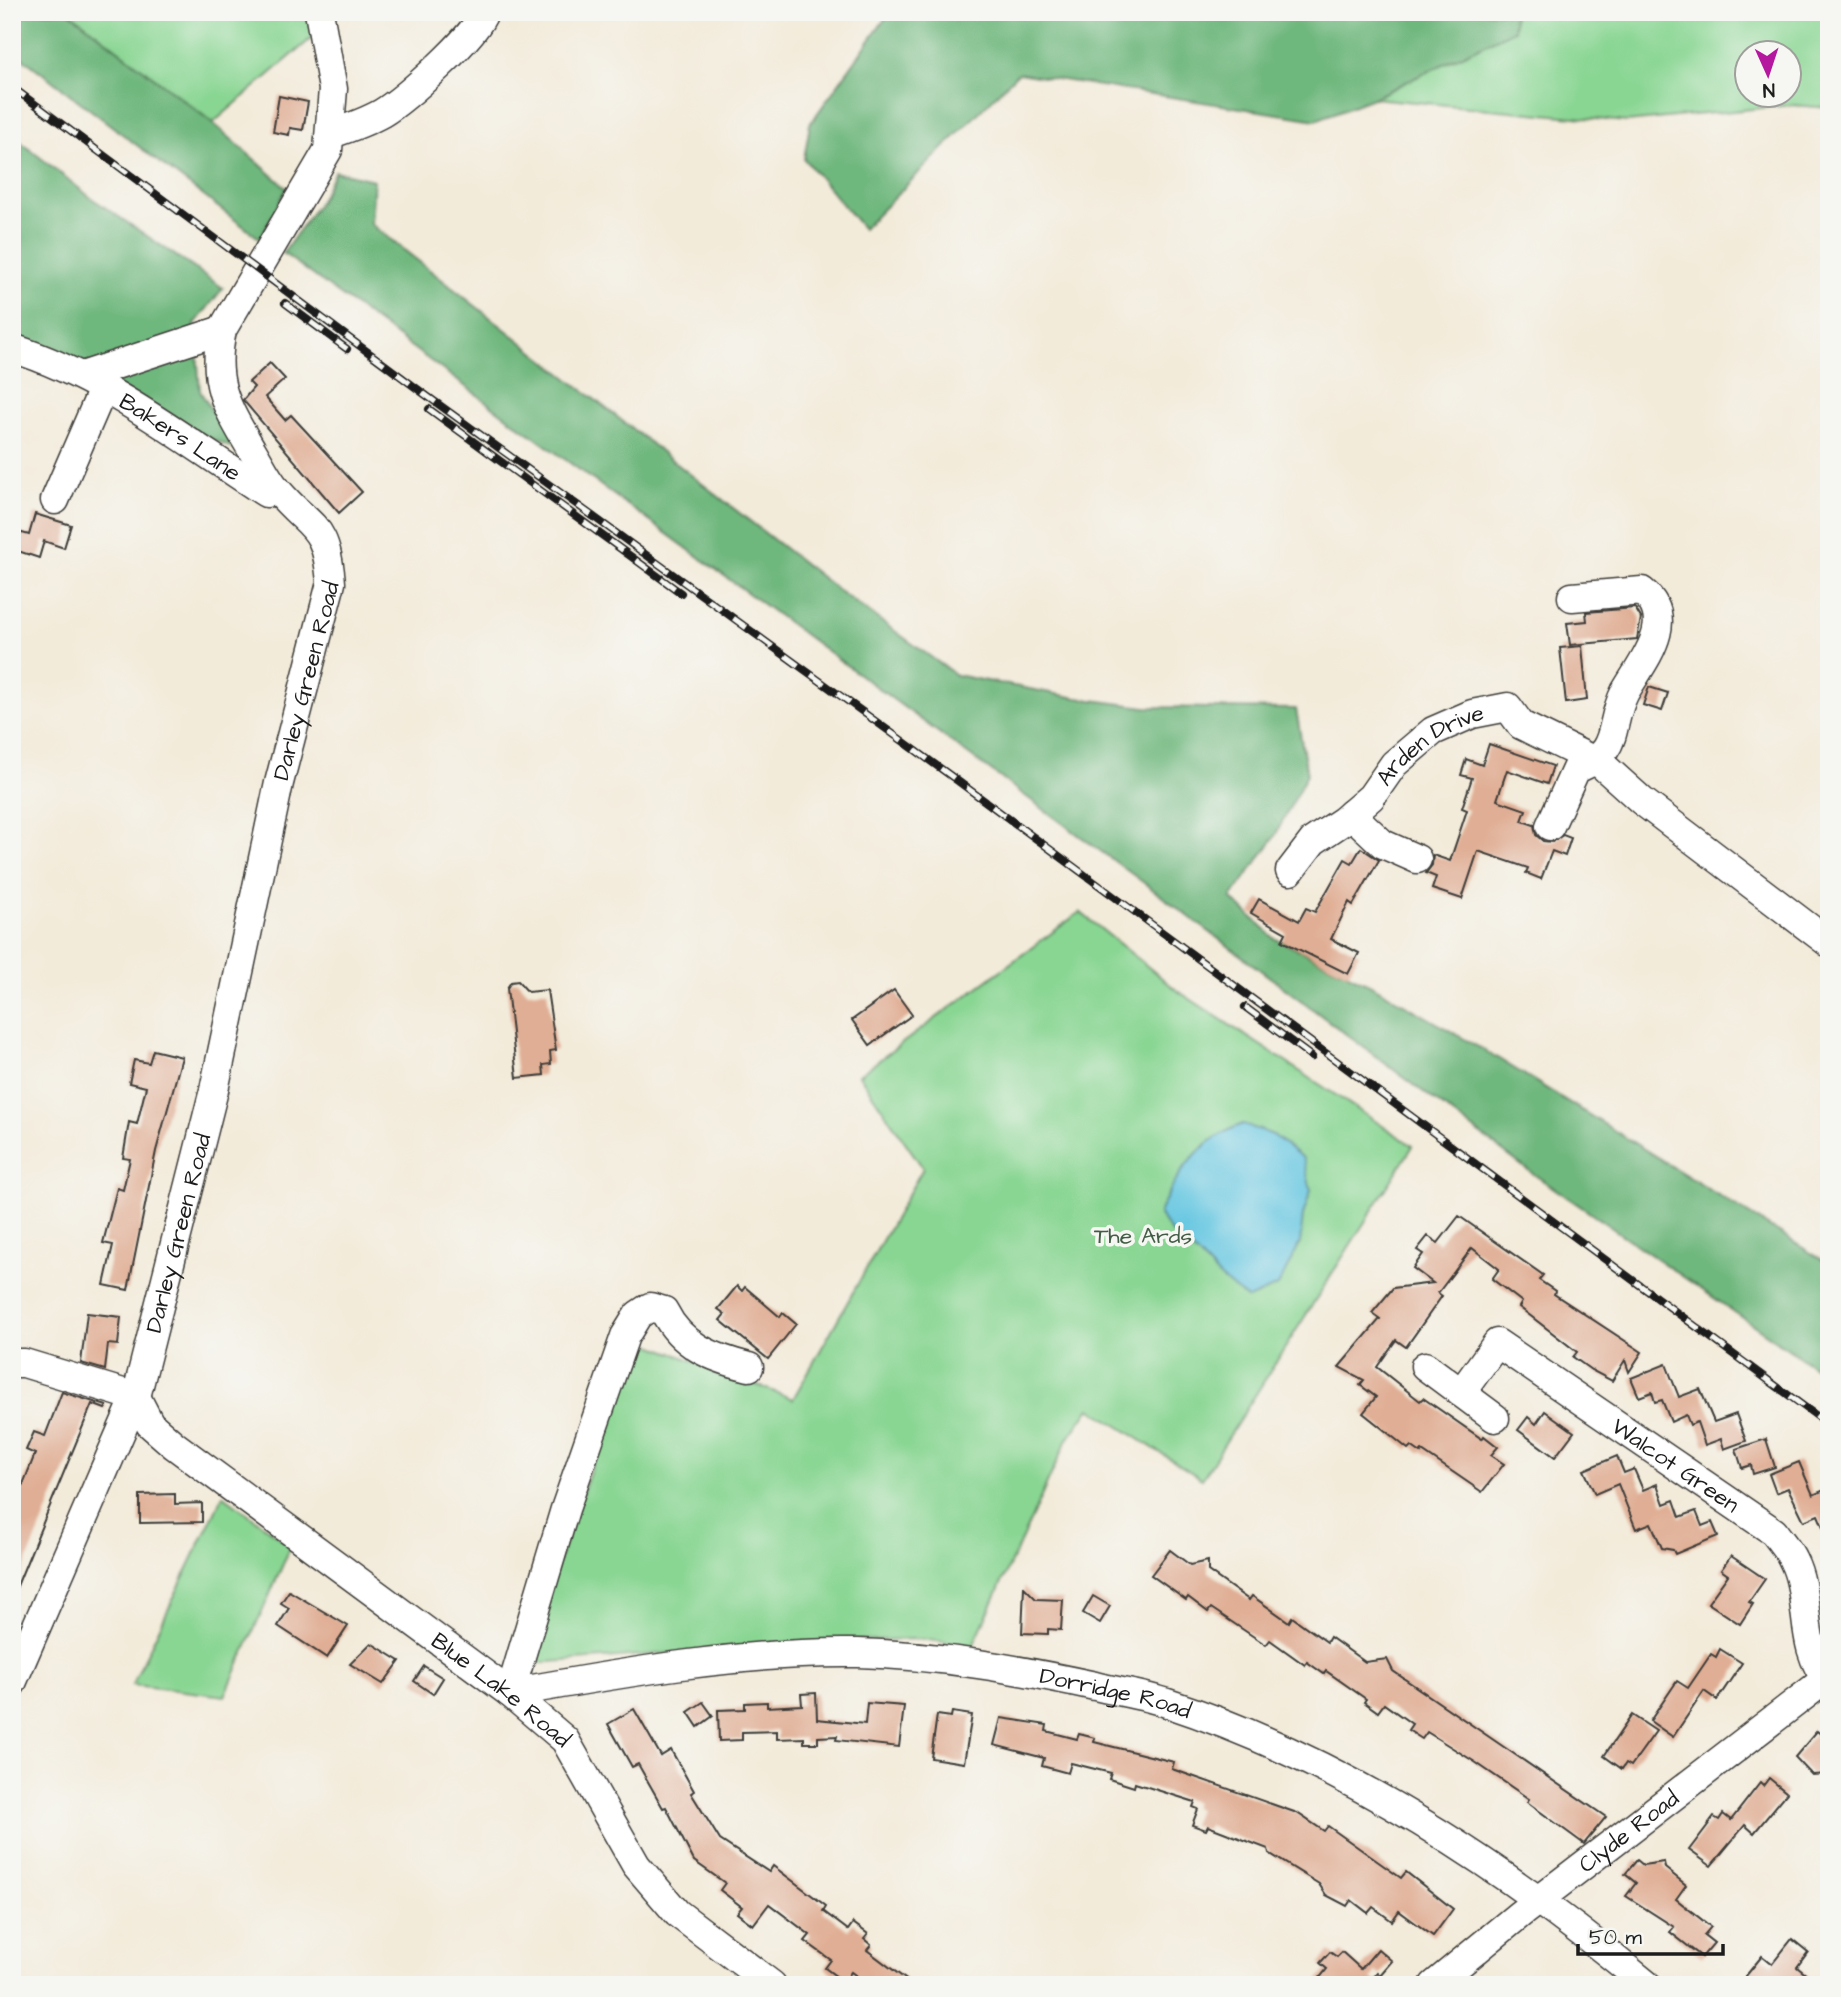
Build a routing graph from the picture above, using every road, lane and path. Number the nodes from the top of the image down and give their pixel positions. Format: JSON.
{"nodes":[{"id":1,"x":319,"y":12,"type":"edge"},
{"id":2,"x":484,"y":12,"type":"edge"},
{"id":3,"x":331,"y":134,"type":"junction"},
{"id":4,"x":222,"y":330,"type":"junction"},
{"id":5,"x":12,"y":348,"type":"edge"},
{"id":6,"x":93,"y":383,"type":"junction"},
{"id":7,"x":277,"y":490,"type":"junction"},
{"id":8,"x":55,"y":500,"type":"dead end"},
{"id":9,"x":1572,"y":597,"type":"dead end"},
{"id":10,"x":1595,"y":762,"type":"junction"},
{"id":11,"x":1351,"y":814,"type":"junction"},
{"id":12,"x":1550,"y":826,"type":"dead end"},
{"id":13,"x":1417,"y":859,"type":"dead end"},
{"id":14,"x":1290,"y":871,"type":"dead end"},
{"id":15,"x":1829,"y":943,"type":"edge"},
{"id":16,"x":12,"y":1363,"type":"edge"},
{"id":17,"x":1426,"y":1366,"type":"dead end"},
{"id":18,"x":749,"y":1367,"type":"dead end"},
{"id":19,"x":1461,"y":1393,"type":"junction"},
{"id":20,"x":136,"y":1397,"type":"junction"},
{"id":21,"x":1495,"y":1418,"type":"dead end"},
{"id":22,"x":116,"y":1445,"type":"junction"},
{"id":23,"x":174,"y":1445,"type":"junction"},
{"id":24,"x":1827,"y":1680,"type":"edge"},
{"id":25,"x":12,"y":1682,"type":"edge"},
{"id":26,"x":510,"y":1693,"type":"junction"},
{"id":27,"x":1537,"y":1900,"type":"junction"},
{"id":28,"x":772,"y":1985,"type":"edge"},
{"id":29,"x":1434,"y":1985,"type":"edge"},
{"id":30,"x":1647,"y":1985,"type":"edge"}],
"edges":[{"from":1,"to":3,"type":"street","name":"Darley Green Road"},
{"from":2,"to":3,"type":"street"},
{"from":3,"to":4,"type":"street","name":"Darley Green Road"},
{"from":4,"to":6,"type":"street","name":"Bakers Lane"},
{"from":4,"to":7,"type":"street","name":"Darley Green Road"},
{"from":5,"to":6,"type":"street","name":"Bakers Lane"},
{"from":6,"to":7,"type":"street","name":"Bakers Lane"},
{"from":6,"to":8,"type":"street"},
{"from":7,"to":20,"type":"street","name":"Darley Green Road"},
{"from":9,"to":10,"type":"street"},
{"from":10,"to":11,"type":"street","name":"Arden Drive"},
{"from":10,"to":12,"type":"street"},
{"from":10,"to":15,"type":"street"},
{"from":11,"to":13,"type":"street"},
{"from":11,"to":14,"type":"street","name":"Arden Drive"},
{"from":16,"to":20,"type":"street"},
{"from":17,"to":19,"type":"street"},
{"from":18,"to":26,"type":"street"},
{"from":19,"to":21,"type":"street"},
{"from":19,"to":24,"type":"street","name":"Walcot Green"},
{"from":20,"to":22,"type":"street","name":"Darley Green Road"},
{"from":20,"to":23,"type":"street","name":"Blue Lake Road"},
{"from":22,"to":23,"type":"street"},
{"from":22,"to":25,"type":"street","name":"Darley Green Road"},
{"from":23,"to":26,"type":"street","name":"Blue Lake Road"},
{"from":24,"to":27,"type":"street","name":"Clyde Road"},
{"from":26,"to":27,"type":"street","name":"Dorridge Road"},
{"from":26,"to":28,"type":"street","name":"Blue Lake Road"},
{"from":27,"to":29,"type":"street","name":"Clyde Road"},
{"from":27,"to":30,"type":"street","name":"Dorridge Road"}]}
